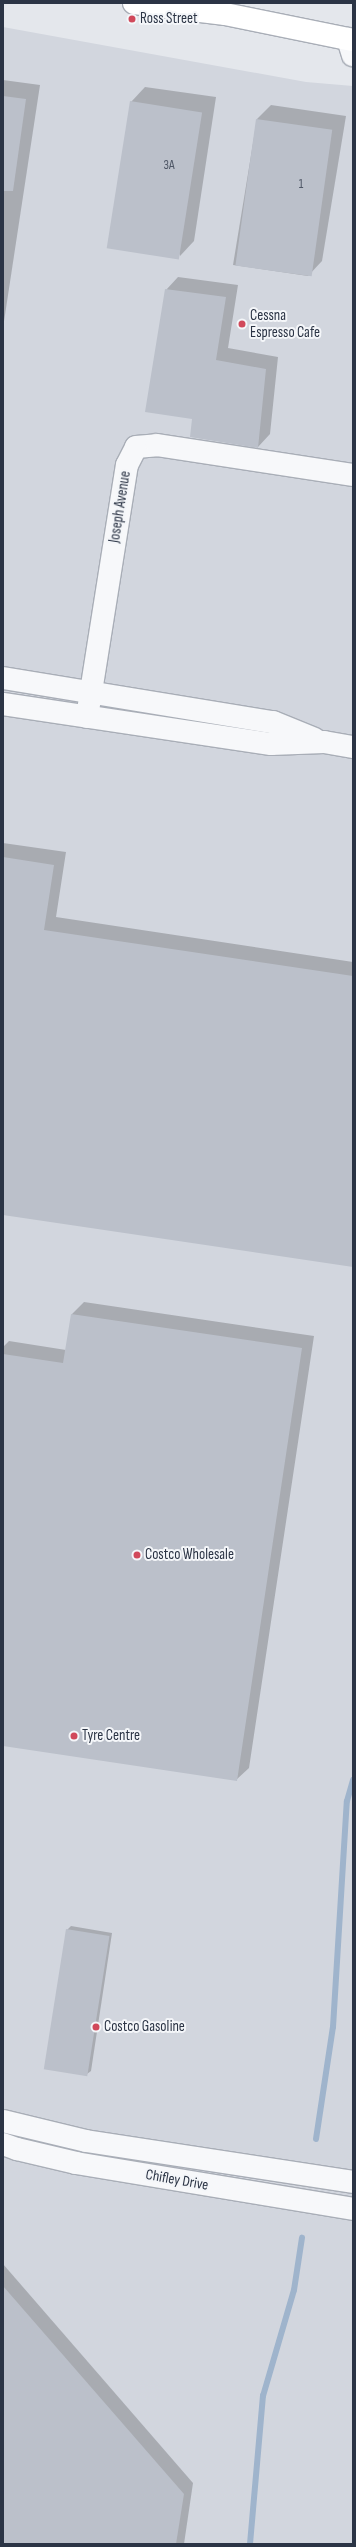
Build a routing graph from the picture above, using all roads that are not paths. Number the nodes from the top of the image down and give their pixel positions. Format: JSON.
{"nodes":[{"id":1,"x":134,"y":3,"type":"edge"},
{"id":2,"x":351,"y":45,"type":"edge"},
{"id":3,"x":353,"y":476,"type":"edge"},
{"id":4,"x":3,"y":678,"type":"edge"},
{"id":5,"x":91,"y":692,"type":"junction"},
{"id":6,"x":3,"y":704,"type":"edge"},
{"id":7,"x":87,"y":717,"type":"junction"},
{"id":8,"x":324,"y":742,"type":"junction"},
{"id":9,"x":353,"y":747,"type":"edge"},
{"id":10,"x":3,"y":2121,"type":"edge"},
{"id":11,"x":3,"y":2144,"type":"edge"},
{"id":12,"x":353,"y":2182,"type":"edge"},
{"id":13,"x":353,"y":2209,"type":"edge"}],
"edges":[{"from":1,"to":2,"type":"main road"},
{"from":3,"to":5,"type":"street","name":"Joseph Avenue"},
{"from":4,"to":5,"type":"street"},
{"from":5,"to":7,"type":"street","name":"Joseph Avenue"},
{"from":5,"to":8,"type":"street"},
{"from":6,"to":7,"type":"street"},
{"from":7,"to":8,"type":"street"},
{"from":8,"to":9,"type":"street"},
{"from":10,"to":12,"type":"street","name":"Chifley Drive"},
{"from":11,"to":13,"type":"street","name":"Chifley Drive"}]}
